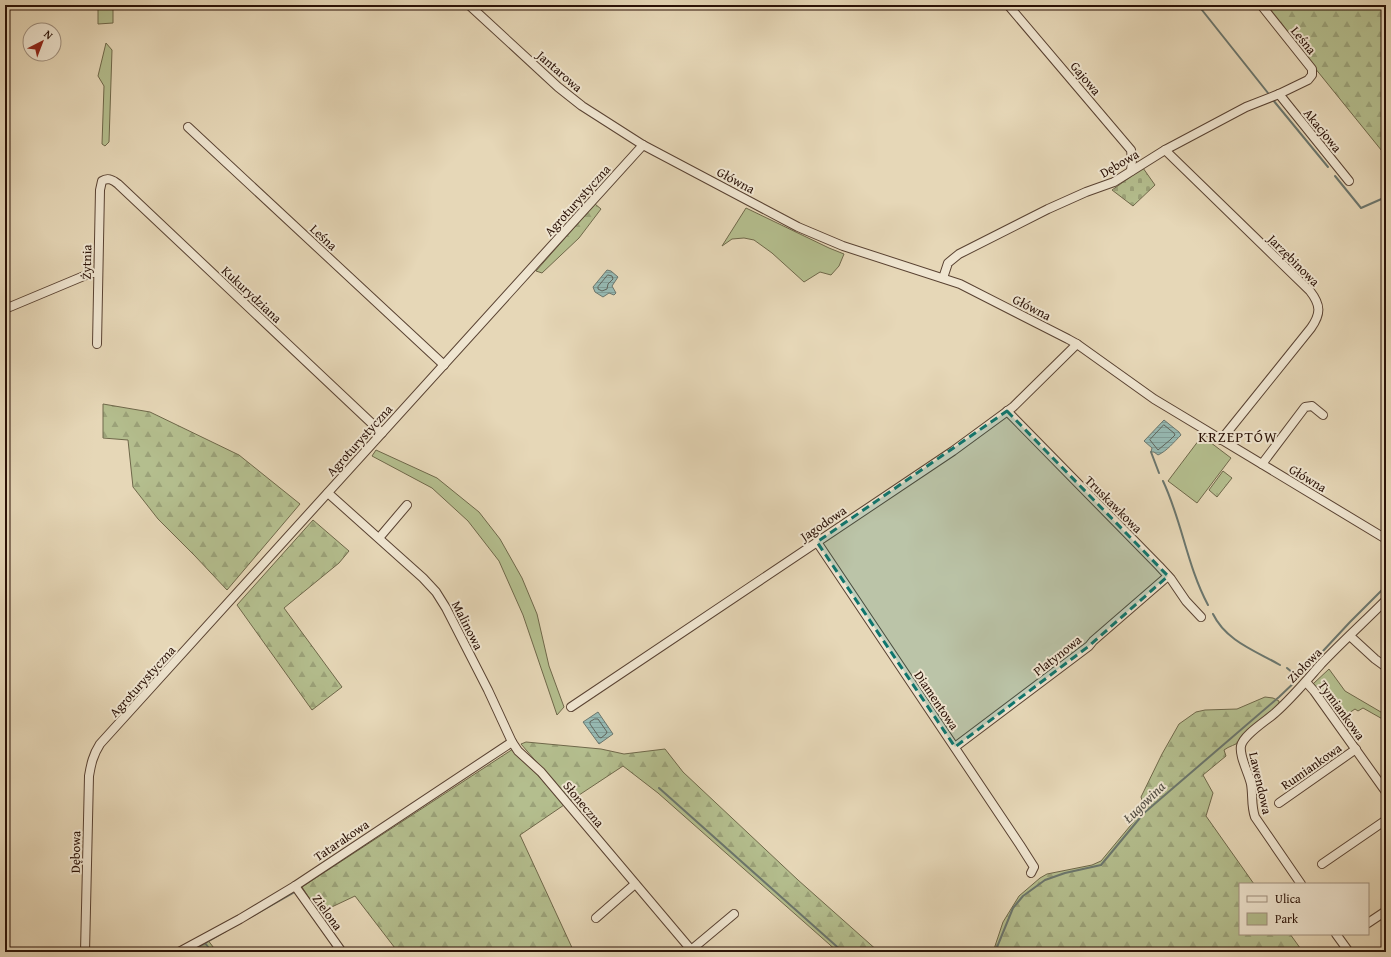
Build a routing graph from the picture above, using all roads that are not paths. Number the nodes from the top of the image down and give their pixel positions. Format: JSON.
{"nodes":[{"id":1,"x":470,"y":5,"type":"edge"},
{"id":2,"x":1008,"y":5,"type":"edge"},
{"id":3,"x":1261,"y":5,"type":"edge"},
{"id":4,"x":1313,"y":72,"type":"joint"},
{"id":5,"x":1279,"y":94,"type":"junction"},
{"id":6,"x":188,"y":127,"type":"dead end"},
{"id":7,"x":644,"y":145,"type":"junction"},
{"id":8,"x":1164,"y":150,"type":"junction"},
{"id":9,"x":1131,"y":171,"type":"junction"},
{"id":10,"x":102,"y":181,"type":"joint"},
{"id":11,"x":1348,"y":181,"type":"dead end"},
{"id":12,"x":98,"y":273,"type":"junction"},
{"id":13,"x":943,"y":278,"type":"junction"},
{"id":14,"x":5,"y":309,"type":"edge"},
{"id":15,"x":97,"y":344,"type":"dead end"},
{"id":16,"x":1077,"y":344,"type":"junction"},
{"id":17,"x":444,"y":365,"type":"junction"},
{"id":18,"x":1007,"y":411,"type":"junction"},
{"id":19,"x":1324,"y":415,"type":"dead end"},
{"id":20,"x":382,"y":433,"type":"junction"},
{"id":21,"x":1221,"y":440,"type":"junction"},
{"id":22,"x":1262,"y":464,"type":"junction"},
{"id":23,"x":328,"y":493,"type":"junction"},
{"id":24,"x":407,"y":505,"type":"dead end"},
{"id":25,"x":379,"y":538,"type":"junction"},
{"id":26,"x":1386,"y":539,"type":"edge"},
{"id":27,"x":816,"y":542,"type":"junction"},
{"id":28,"x":1168,"y":576,"type":"junction"},
{"id":29,"x":1386,"y":600,"type":"edge"},
{"id":30,"x":1201,"y":617,"type":"dead end"},
{"id":31,"x":1350,"y":636,"type":"junction"},
{"id":32,"x":1386,"y":667,"type":"edge"},
{"id":33,"x":1306,"y":682,"type":"junction"},
{"id":34,"x":571,"y":707,"type":"dead end"},
{"id":35,"x":512,"y":742,"type":"junction"},
{"id":36,"x":955,"y":747,"type":"junction"},
{"id":37,"x":1241,"y":747,"type":"joint"},
{"id":38,"x":1356,"y":749,"type":"junction"},
{"id":39,"x":94,"y":754,"type":"joint"},
{"id":40,"x":1386,"y":792,"type":"edge"},
{"id":41,"x":1279,"y":803,"type":"dead end"},
{"id":42,"x":1386,"y":820,"type":"edge"},
{"id":43,"x":1322,"y":864,"type":"dead end"},
{"id":44,"x":1031,"y":873,"type":"dead end"},
{"id":45,"x":1300,"y":883,"type":"edge"},
{"id":46,"x":635,"y":884,"type":"junction"},
{"id":47,"x":295,"y":886,"type":"junction"},
{"id":48,"x":1386,"y":911,"type":"edge"},
{"id":49,"x":734,"y":914,"type":"dead end"},
{"id":50,"x":596,"y":918,"type":"dead end"},
{"id":51,"x":1369,"y":922,"type":"edge"},
{"id":52,"x":1337,"y":935,"type":"edge"},
{"id":53,"x":692,"y":951,"type":"edge"},
{"id":54,"x":85,"y":952,"type":"edge"},
{"id":55,"x":179,"y":952,"type":"edge"},
{"id":56,"x":342,"y":952,"type":"edge"},
{"id":57,"x":1349,"y":952,"type":"edge"}],
"edges":[{"from":1,"to":7,"type":"street","name":"Jantarowa"},
{"from":2,"to":9,"type":"street","name":"Gajowa"},
{"from":3,"to":4,"type":"street","name":"Leśna"},
{"from":4,"to":5,"type":"street","name":"Dębowa"},
{"from":5,"to":8,"type":"street","name":"Dębowa"},
{"from":5,"to":11,"type":"street","name":"Akacjowa"},
{"from":6,"to":17,"type":"street","name":"Leśna"},
{"from":7,"to":13,"type":"street","name":"Główna"},
{"from":7,"to":17,"type":"street","name":"Agroturystyczna"},
{"from":8,"to":9,"type":"street","name":"Dębowa"},
{"from":8,"to":21,"type":"street","name":"Jarzębinowa"},
{"from":9,"to":13,"type":"street","name":"Dębowa"},
{"from":10,"to":12,"type":"street","name":"Żytnia"},
{"from":10,"to":20,"type":"street","name":"Kukurydziana"},
{"from":12,"to":14,"type":"street"},
{"from":12,"to":15,"type":"street","name":"Żytnia"},
{"from":13,"to":16,"type":"street","name":"Główna"},
{"from":16,"to":18,"type":"street","name":"Jagodowa"},
{"from":16,"to":21,"type":"street","name":"Główna"},
{"from":17,"to":20,"type":"street","name":"Agroturystyczna"},
{"from":18,"to":27,"type":"street","name":"Jagodowa"},
{"from":18,"to":28,"type":"street","name":"Truskawkowa"},
{"from":19,"to":22,"type":"street"},
{"from":20,"to":23,"type":"street","name":"Agroturystyczna"},
{"from":21,"to":22,"type":"street","name":"Główna"},
{"from":22,"to":26,"type":"street","name":"Główna"},
{"from":23,"to":25,"type":"street","name":"Malinowa"},
{"from":23,"to":39,"type":"street","name":"Agroturystyczna"},
{"from":24,"to":25,"type":"street"},
{"from":25,"to":35,"type":"street","name":"Malinowa"},
{"from":27,"to":34,"type":"street","name":"Jagodowa"},
{"from":27,"to":36,"type":"street","name":"Diamentowa"},
{"from":28,"to":30,"type":"street","name":"Truskawkowa"},
{"from":28,"to":36,"type":"street","name":"Platynowa"},
{"from":29,"to":31,"type":"street","name":"Ziołowa"},
{"from":31,"to":32,"type":"street"},
{"from":31,"to":33,"type":"street","name":"Ziołowa"},
{"from":33,"to":37,"type":"street","name":"Ziołowa"},
{"from":33,"to":38,"type":"street","name":"Tymiankowa"},
{"from":35,"to":46,"type":"street","name":"Słoneczna"},
{"from":35,"to":47,"type":"street","name":"Tatarakowa"},
{"from":36,"to":44,"type":"street","name":"Diamentowa"},
{"from":37,"to":45,"type":"street","name":"Lawendowa"},
{"from":38,"to":40,"type":"street","name":"Tymiankowa"},
{"from":38,"to":41,"type":"street","name":"Rumiankowa"},
{"from":39,"to":54,"type":"street","name":"Dębowa"},
{"from":42,"to":43,"type":"street"},
{"from":46,"to":50,"type":"street"},
{"from":46,"to":53,"type":"street","name":"Słoneczna"},
{"from":47,"to":55,"type":"street","name":"Tatarakowa"},
{"from":47,"to":56,"type":"street","name":"Zielona"},
{"from":48,"to":51,"type":"street"},
{"from":49,"to":53,"type":"street","name":"Słoneczna"},
{"from":52,"to":57,"type":"street"}]}
